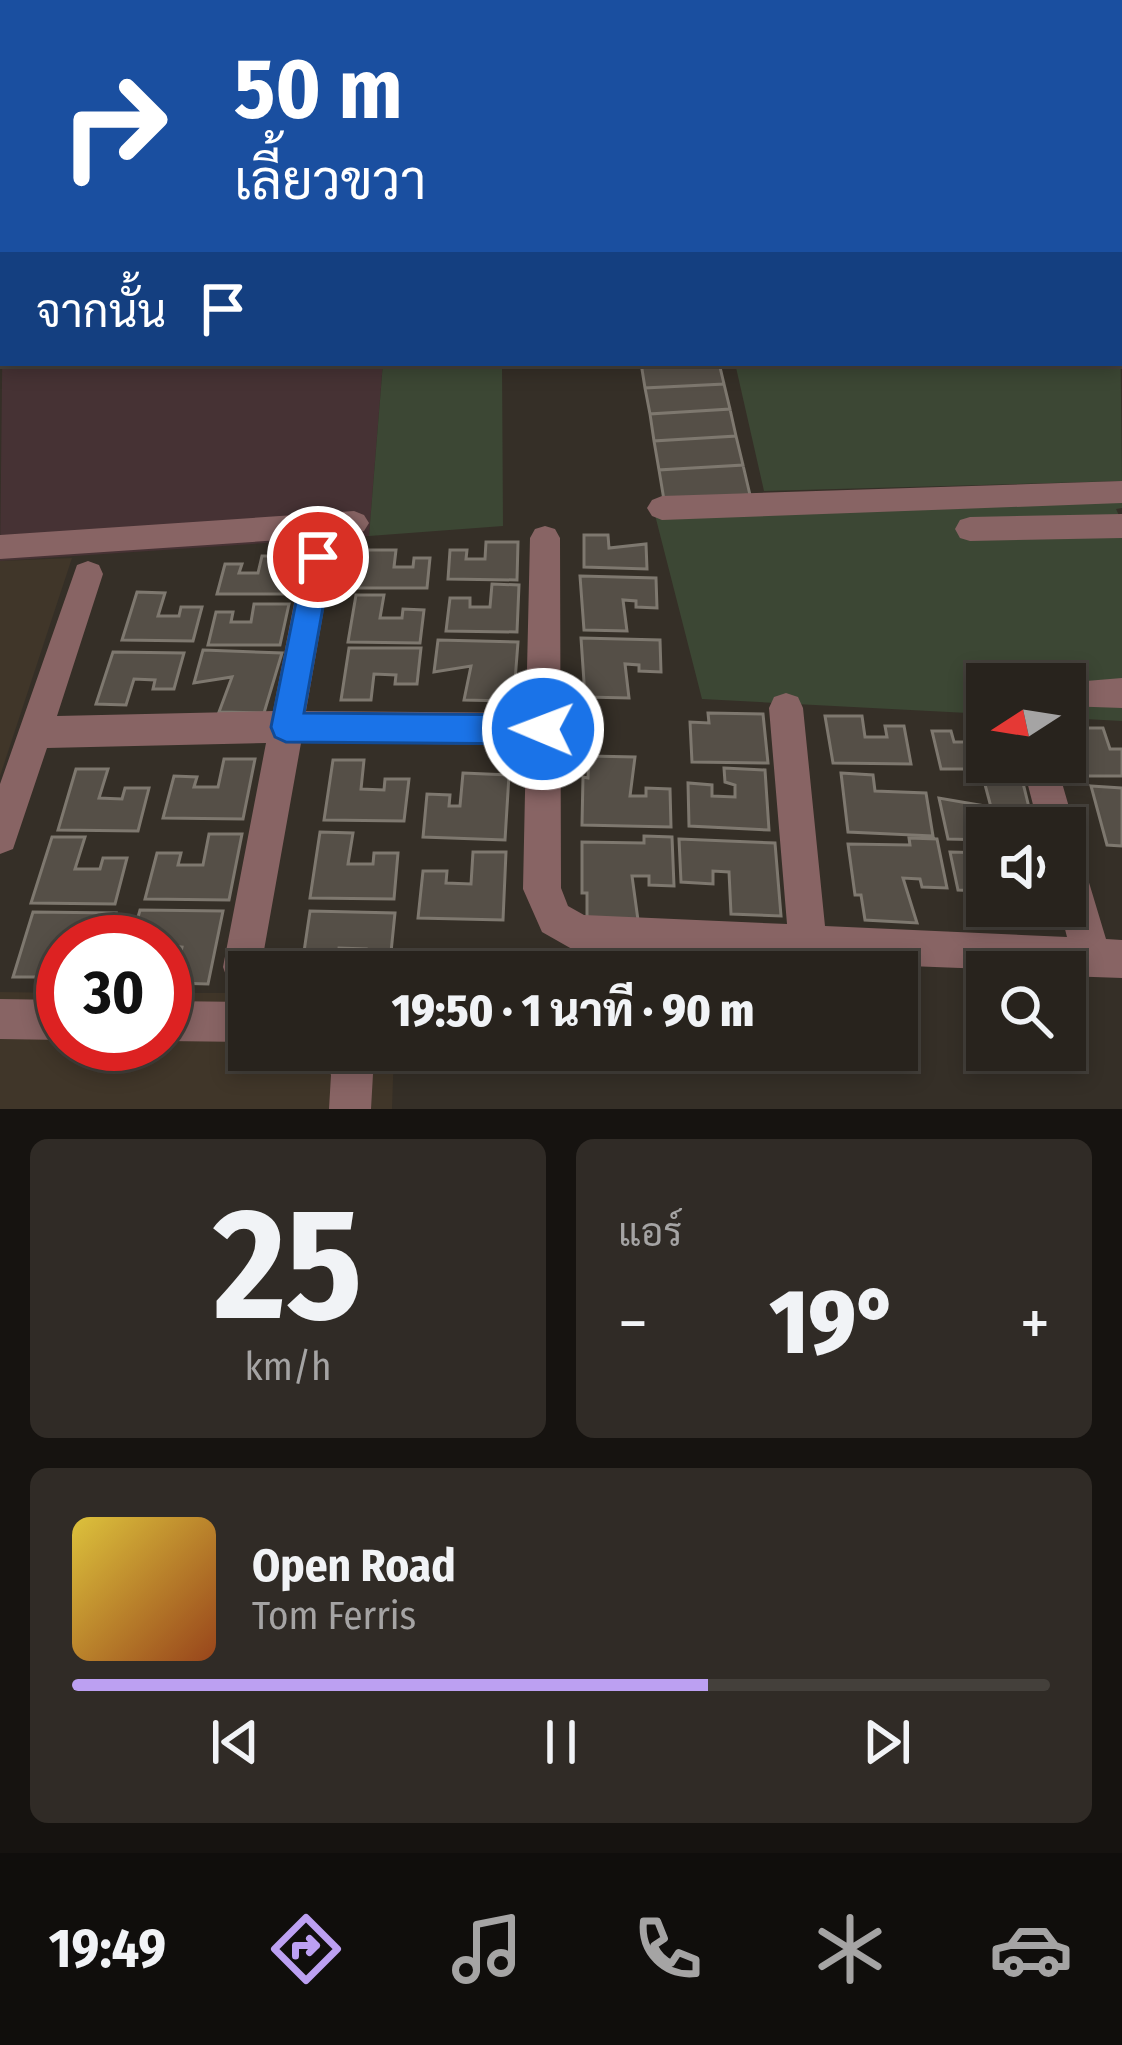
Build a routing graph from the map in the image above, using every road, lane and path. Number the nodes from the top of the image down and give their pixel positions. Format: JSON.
{"nodes":[{"id":1,"x":1122,"y":492,"type":"edge"},
{"id":2,"x":662,"y":508,"type":"dead end"},
{"id":3,"x":354,"y":523,"type":"dead end"},
{"id":4,"x":1122,"y":526,"type":"edge"},
{"id":5,"x":970,"y":529,"type":"dead end"},
{"id":6,"x":545,"y":538,"type":"dead end"},
{"id":7,"x":0,"y":547,"type":"edge"},
{"id":8,"x":318,"y":557,"type":"dead end"},
{"id":9,"x":88,"y":574,"type":"dead end"},
{"id":10,"x":1122,"y":693,"type":"edge"},
{"id":11,"x":1086,"y":694,"type":"edge"},
{"id":12,"x":786,"y":708,"type":"dead end"},
{"id":13,"x":286,"y":727,"type":"junction"},
{"id":14,"x":543,"y":729,"type":"junction"},
{"id":15,"x":34,"y":732,"type":"junction"},
{"id":16,"x":0,"y":836,"type":"edge"},
{"id":17,"x":1086,"y":908,"type":"edge"},
{"id":18,"x":808,"y":944,"type":"junction"},
{"id":19,"x":245,"y":951,"type":"edge"},
{"id":20,"x":1107,"y":958,"type":"edge"},
{"id":21,"x":0,"y":1019,"type":"edge"},
{"id":22,"x":36,"y":1020,"type":"edge"},
{"id":23,"x":192,"y":1021,"type":"edge"},
{"id":24,"x":228,"y":1022,"type":"edge"},
{"id":25,"x":351,"y":1071,"type":"edge"},
{"id":26,"x":350,"y":1109,"type":"edge"}],
"edges":[{"from":1,"to":2,"type":"street"},
{"from":3,"to":7,"type":"street"},
{"from":4,"to":5,"type":"street"},
{"from":6,"to":14,"type":"street"},
{"from":8,"to":13,"type":"street"},
{"from":9,"to":15,"type":"street"},
{"from":10,"to":11,"type":"street"},
{"from":12,"to":18,"type":"street"},
{"from":13,"to":14,"type":"street"},
{"from":13,"to":15,"type":"street"},
{"from":13,"to":19,"type":"street"},
{"from":14,"to":18,"type":"street"},
{"from":15,"to":16,"type":"street"},
{"from":17,"to":20,"type":"street"},
{"from":18,"to":20,"type":"street"},
{"from":21,"to":22,"type":"street"},
{"from":23,"to":24,"type":"street"},
{"from":25,"to":26,"type":"street"}]}
